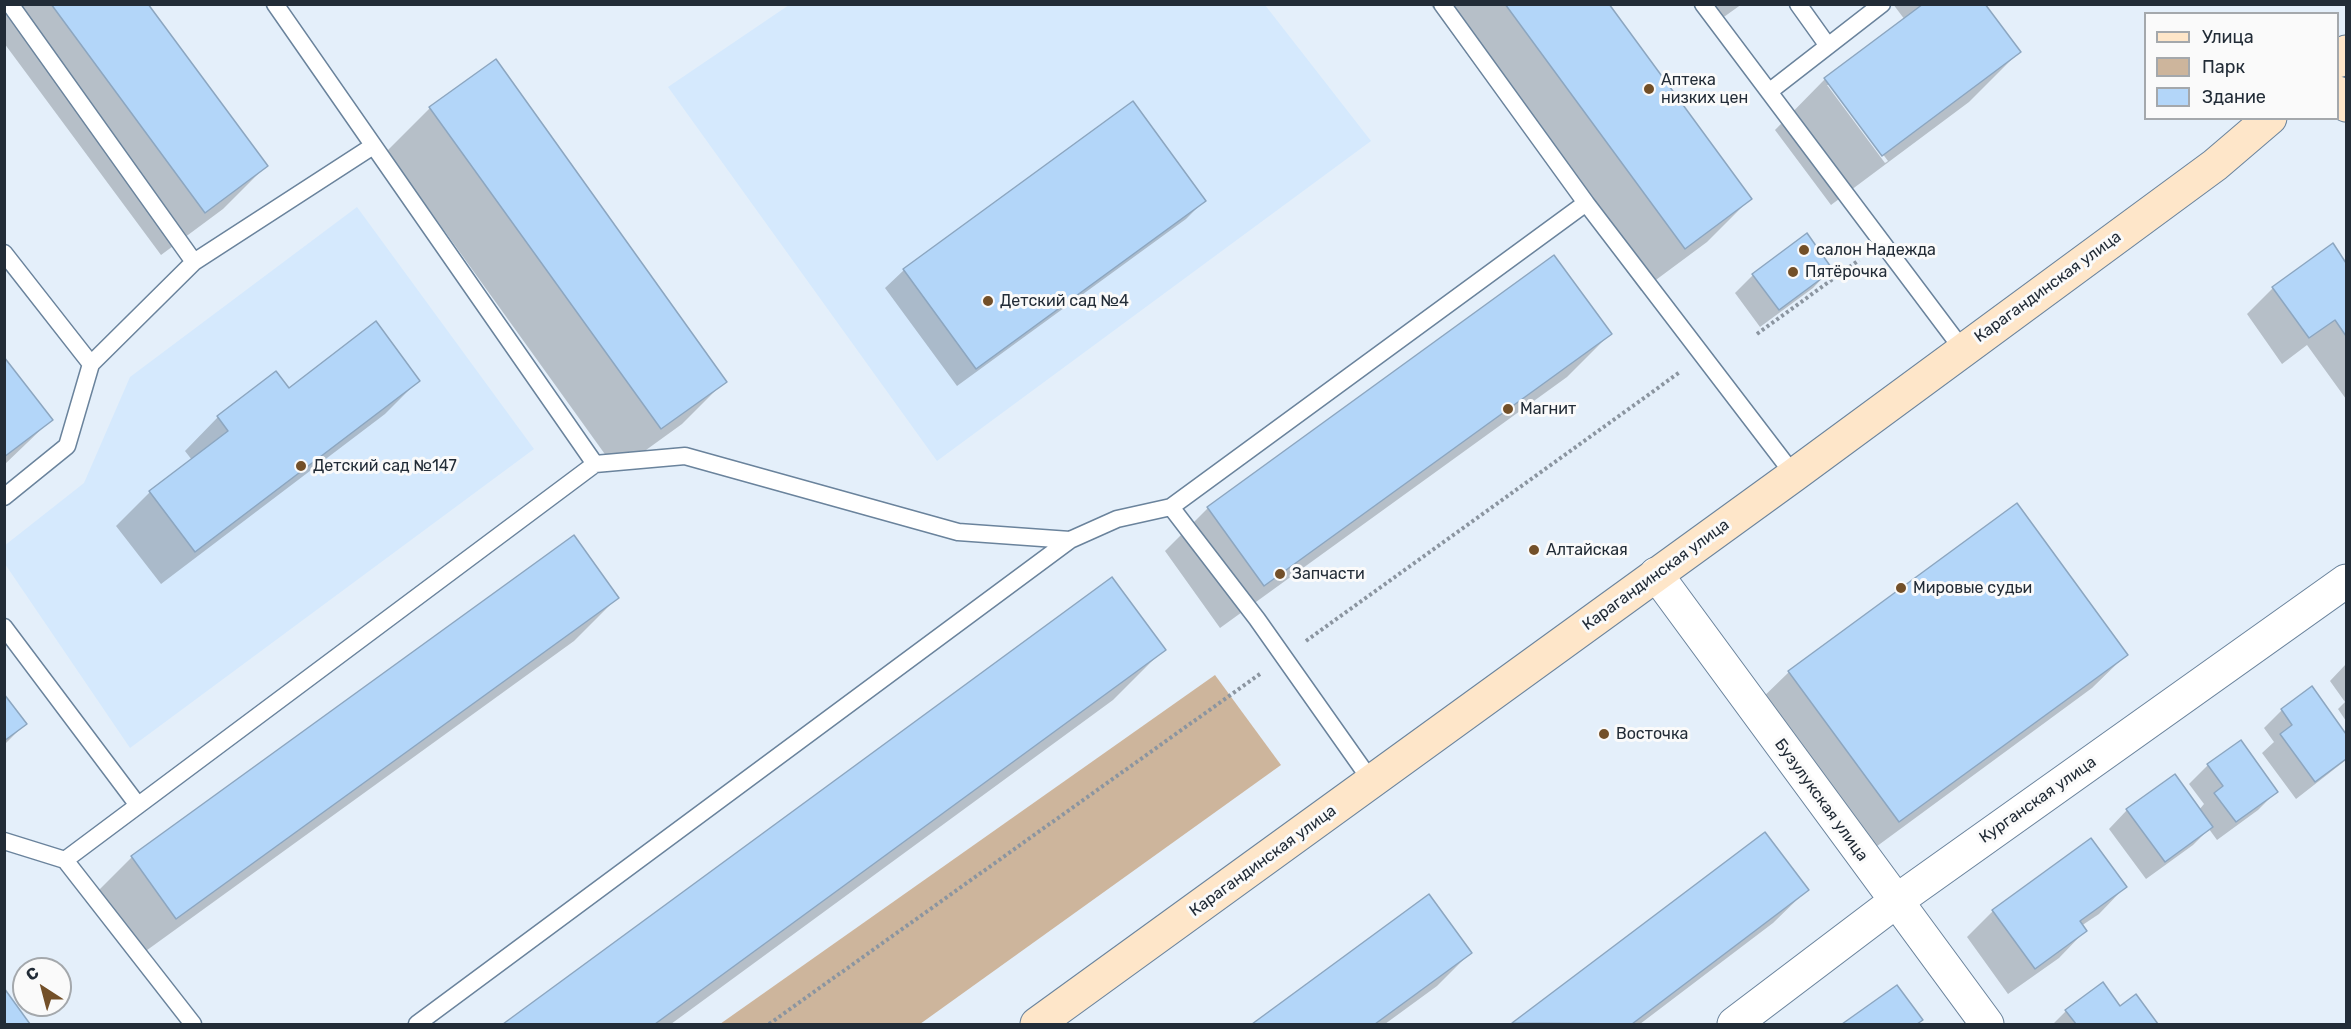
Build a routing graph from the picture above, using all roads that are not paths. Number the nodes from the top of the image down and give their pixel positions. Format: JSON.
{"nodes":[{"id":1,"x":10,"y":4,"type":"edge"},
{"id":2,"x":274,"y":4,"type":"edge"},
{"id":3,"x":1442,"y":4,"type":"edge"},
{"id":4,"x":1703,"y":4,"type":"edge"},
{"id":5,"x":1798,"y":4,"type":"edge"},
{"id":6,"x":1882,"y":4,"type":"edge"},
{"id":7,"x":1828,"y":46,"type":"junction"},
{"id":8,"x":1770,"y":91,"type":"junction"},
{"id":9,"x":2269,"y":120,"type":"edge"},
{"id":10,"x":373,"y":146,"type":"junction"},
{"id":11,"x":1586,"y":202,"type":"junction"},
{"id":12,"x":4,"y":253,"type":"edge"},
{"id":13,"x":194,"y":261,"type":"junction"},
{"id":14,"x":1963,"y":350,"type":"junction"},
{"id":15,"x":91,"y":364,"type":"junction"},
{"id":16,"x":595,"y":464,"type":"junction"},
{"id":17,"x":1794,"y":475,"type":"junction"},
{"id":18,"x":4,"y":496,"type":"edge"},
{"id":19,"x":1171,"y":507,"type":"junction"},
{"id":20,"x":1070,"y":540,"type":"junction"},
{"id":21,"x":1656,"y":574,"type":"junction"},
{"id":22,"x":2346,"y":581,"type":"edge"},
{"id":23,"x":4,"y":627,"type":"edge"},
{"id":24,"x":1372,"y":782,"type":"junction"},
{"id":25,"x":137,"y":804,"type":"junction"},
{"id":26,"x":4,"y":841,"type":"edge"},
{"id":27,"x":65,"y":860,"type":"junction"},
{"id":28,"x":1895,"y":902,"type":"junction"},
{"id":29,"x":194,"y":1024,"type":"edge"},
{"id":30,"x":417,"y":1024,"type":"edge"},
{"id":31,"x":1036,"y":1024,"type":"edge"},
{"id":32,"x":1734,"y":1024,"type":"edge"},
{"id":33,"x":1987,"y":1024,"type":"edge"}],
"edges":[{"from":1,"to":13,"type":"lane"},
{"from":2,"to":10,"type":"lane"},
{"from":3,"to":11,"type":"lane"},
{"from":4,"to":8,"type":"lane"},
{"from":5,"to":7,"type":"lane"},
{"from":6,"to":7,"type":"lane"},
{"from":7,"to":8,"type":"lane"},
{"from":8,"to":14,"type":"lane"},
{"from":9,"to":14,"type":"main road","name":"Карагандинская улица"},
{"from":10,"to":13,"type":"lane"},
{"from":10,"to":16,"type":"lane"},
{"from":11,"to":17,"type":"lane"},
{"from":11,"to":19,"type":"lane"},
{"from":12,"to":15,"type":"lane"},
{"from":13,"to":15,"type":"lane"},
{"from":14,"to":17,"type":"main road","name":"Карагандинская улица"},
{"from":15,"to":18,"type":"lane"},
{"from":16,"to":20,"type":"lane"},
{"from":16,"to":25,"type":"lane"},
{"from":17,"to":21,"type":"main road","name":"Карагандинская улица"},
{"from":19,"to":20,"type":"lane"},
{"from":19,"to":24,"type":"lane"},
{"from":20,"to":30,"type":"lane"},
{"from":21,"to":24,"type":"main road","name":"Карагандинская улица"},
{"from":21,"to":28,"type":"street","name":"Бузулукская улица"},
{"from":22,"to":28,"type":"street","name":"Курганская улица"},
{"from":23,"to":25,"type":"lane"},
{"from":24,"to":31,"type":"main road","name":"Карагандинская улица"},
{"from":25,"to":27,"type":"lane"},
{"from":26,"to":27,"type":"lane"},
{"from":27,"to":29,"type":"lane"},
{"from":28,"to":32,"type":"street","name":"Курганская улица"},
{"from":28,"to":33,"type":"street","name":"Бузулукская улица"}]}
